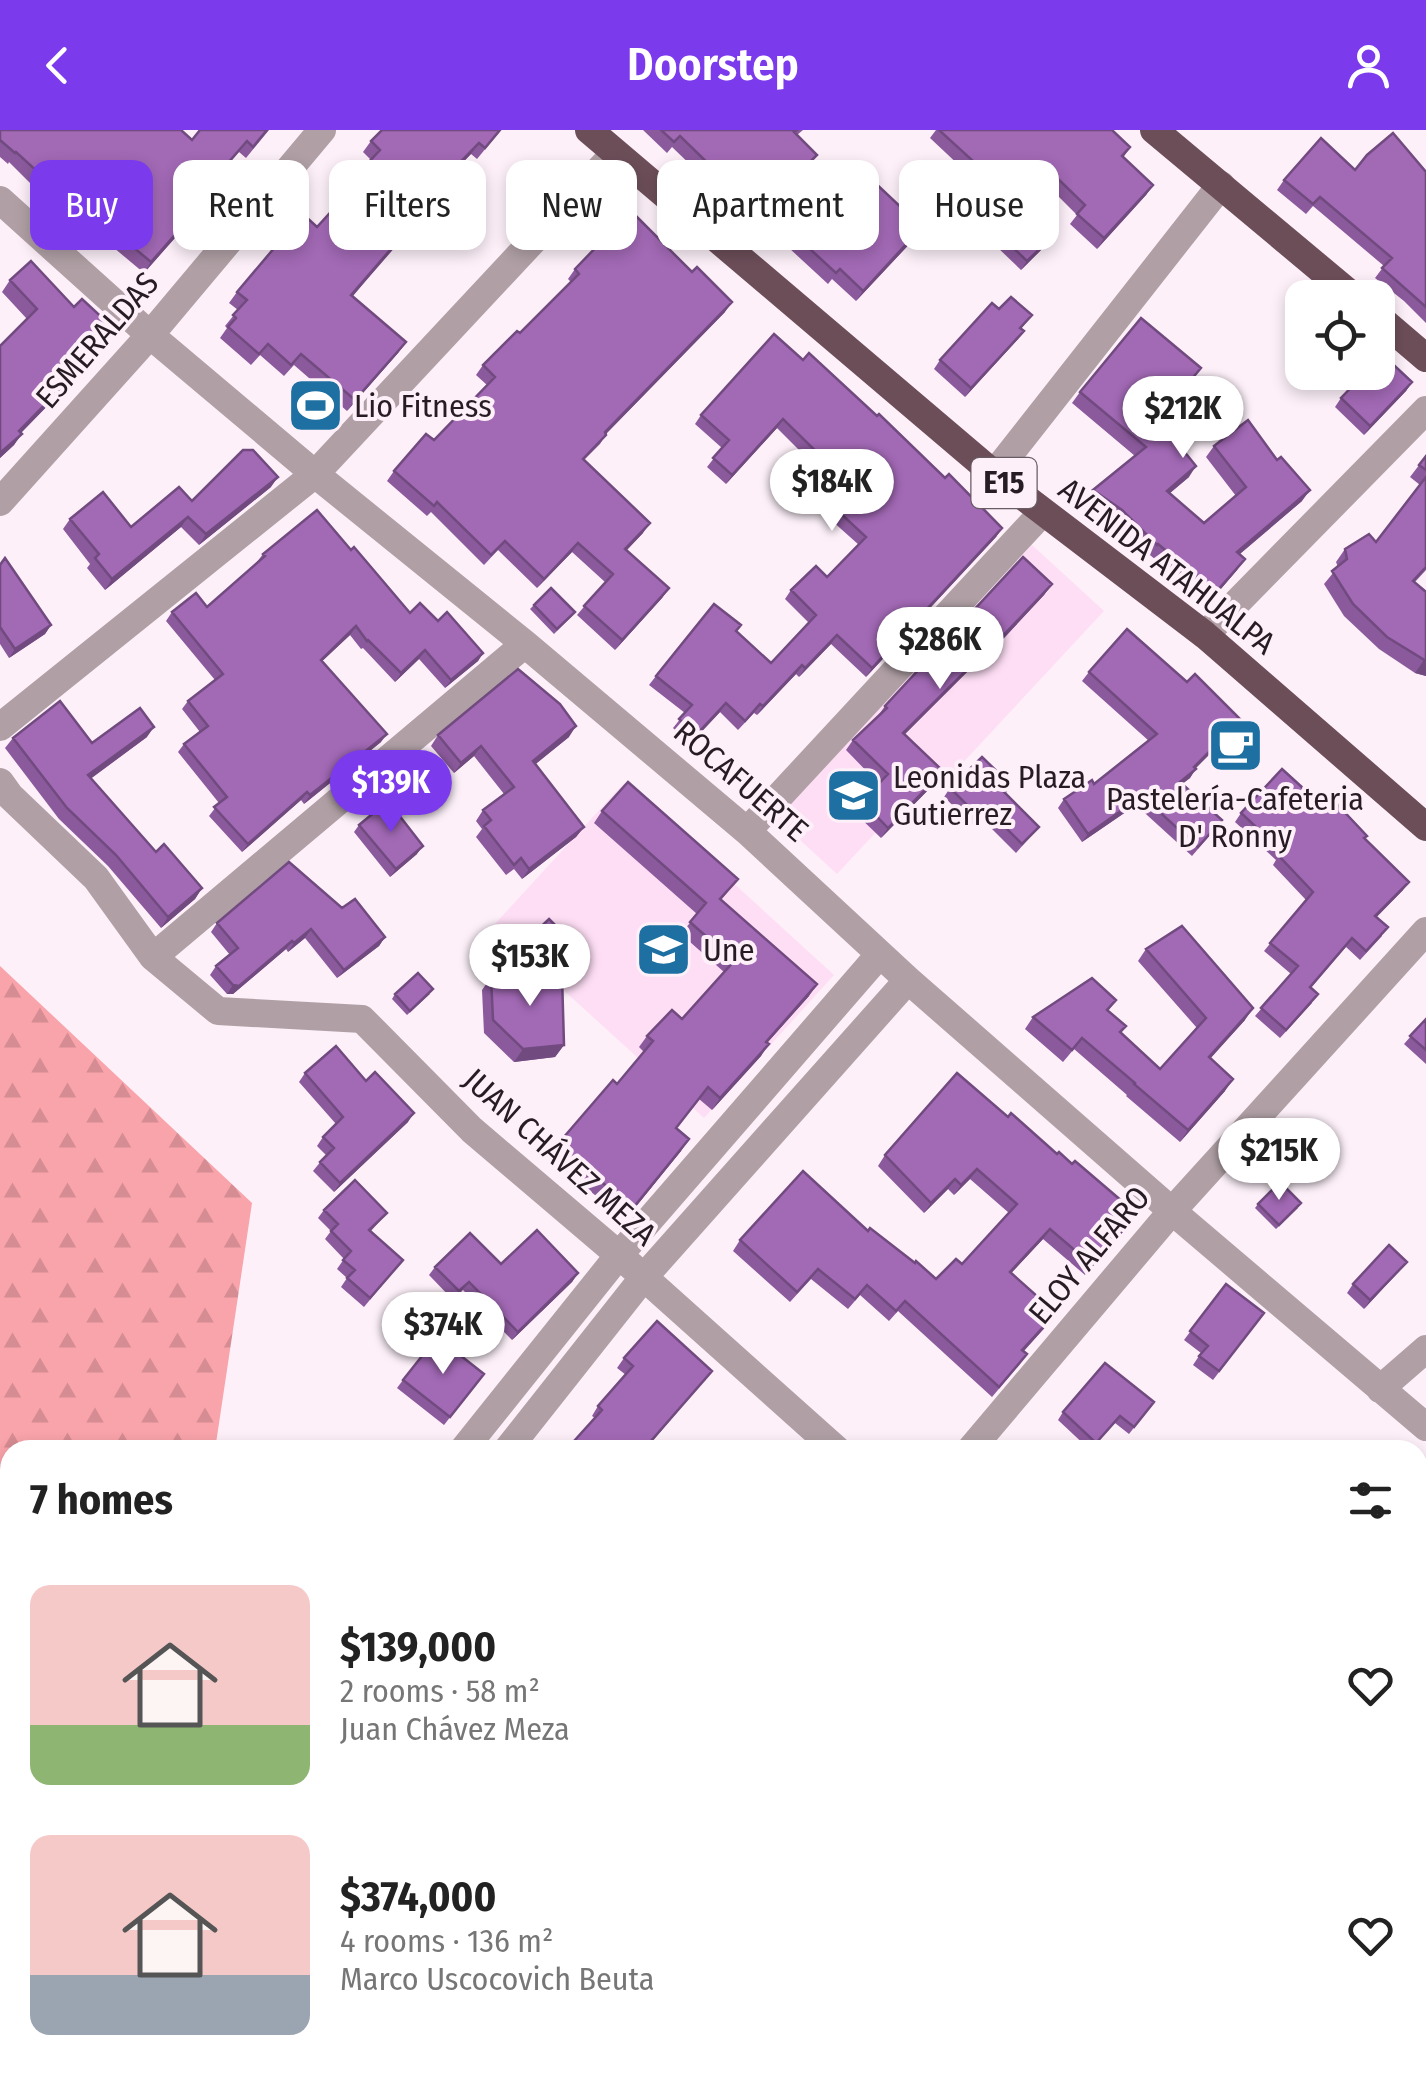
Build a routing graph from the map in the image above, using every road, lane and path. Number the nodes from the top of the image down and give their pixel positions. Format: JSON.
{"nodes":[{"id":1,"x":322,"y":130,"type":"edge"},
{"id":2,"x":589,"y":130,"type":"edge"},
{"id":3,"x":1154,"y":130,"type":"edge"},
{"id":4,"x":616,"y":154,"type":"junction"},
{"id":5,"x":1221,"y":185,"type":"junction"},
{"id":6,"x":0,"y":200,"type":"edge"},
{"id":7,"x":1334,"y":280,"type":"edge"},
{"id":8,"x":1395,"y":332,"type":"edge"},
{"id":9,"x":150,"y":335,"type":"junction"},
{"id":10,"x":1426,"y":358,"type":"edge"},
{"id":11,"x":1426,"y":410,"type":"edge"},
{"id":12,"x":315,"y":474,"type":"junction"},
{"id":13,"x":994,"y":474,"type":"junction"},
{"id":14,"x":0,"y":502,"type":"edge"},
{"id":15,"x":1042,"y":513,"type":"junction"},
{"id":16,"x":1205,"y":635,"type":"junction"},
{"id":17,"x":525,"y":644,"type":"junction"},
{"id":18,"x":0,"y":727,"type":"edge"},
{"id":19,"x":3,"y":799,"type":"edge"},
{"id":20,"x":1426,"y":827,"type":"edge"},
{"id":21,"x":747,"y":831,"type":"junction"},
{"id":22,"x":1426,"y":931,"type":"edge"},
{"id":23,"x":880,"y":954,"type":"junction"},
{"id":24,"x":153,"y":957,"type":"junction"},
{"id":25,"x":908,"y":980,"type":"junction"},
{"id":26,"x":1172,"y":1211,"type":"junction"},
{"id":27,"x":618,"y":1255,"type":"junction"},
{"id":28,"x":644,"y":1278,"type":"junction"},
{"id":29,"x":1426,"y":1349,"type":"edge"},
{"id":30,"x":1380,"y":1389,"type":"junction"},
{"id":31,"x":1426,"y":1427,"type":"edge"},
{"id":32,"x":472,"y":1440,"type":"edge"},
{"id":33,"x":514,"y":1440,"type":"edge"},
{"id":34,"x":826,"y":1440,"type":"edge"},
{"id":35,"x":978,"y":1440,"type":"edge"}],
"edges":[{"from":1,"to":9,"type":"street","name":"ESMERALDAS"},
{"from":2,"to":4,"type":"highway","name":"AVENIDA ATAHUALPA","number":"E15"},
{"from":3,"to":5,"type":"highway"},
{"from":4,"to":12,"type":"street"},
{"from":4,"to":13,"type":"highway","name":"AVENIDA ATAHUALPA","number":"E15"},
{"from":5,"to":7,"type":"highway"},
{"from":5,"to":13,"type":"street"},
{"from":6,"to":9,"type":"street","name":"ROCAFUERTE"},
{"from":8,"to":10,"type":"highway"},
{"from":9,"to":12,"type":"street","name":"ROCAFUERTE"},
{"from":9,"to":14,"type":"street","name":"ESMERALDAS"},
{"from":11,"to":16,"type":"street"},
{"from":12,"to":17,"type":"street","name":"ROCAFUERTE"},
{"from":12,"to":18,"type":"street"},
{"from":13,"to":15,"type":"highway","name":"AVENIDA ATAHUALPA","number":"E15"},
{"from":15,"to":16,"type":"highway","name":"AVENIDA ATAHUALPA","number":"E15"},
{"from":15,"to":21,"type":"street"},
{"from":16,"to":20,"type":"highway","name":"AVENIDA ATAHUALPA","number":"E15"},
{"from":17,"to":21,"type":"street","name":"ROCAFUERTE"},
{"from":17,"to":24,"type":"street"},
{"from":19,"to":24,"type":"street","name":"JUAN CHÁVEZ MEZA"},
{"from":21,"to":23,"type":"street","name":"ROCAFUERTE"},
{"from":22,"to":26,"type":"street","name":"ELOY ALFARO"},
{"from":23,"to":25,"type":"street","name":"ROCAFUERTE"},
{"from":23,"to":27,"type":"street"},
{"from":24,"to":27,"type":"street","name":"JUAN CHÁVEZ MEZA"},
{"from":25,"to":26,"type":"street","name":"ROCAFUERTE"},
{"from":25,"to":28,"type":"street"},
{"from":26,"to":30,"type":"street","name":"ROCAFUERTE"},
{"from":26,"to":35,"type":"street","name":"ELOY ALFARO"},
{"from":27,"to":28,"type":"street","name":"JUAN CHÁVEZ MEZA"},
{"from":27,"to":32,"type":"street"},
{"from":28,"to":33,"type":"street"},
{"from":28,"to":34,"type":"street","name":"JUAN CHÁVEZ MEZA"},
{"from":29,"to":30,"type":"street"},
{"from":30,"to":31,"type":"street","name":"ROCAFUERTE"}]}
